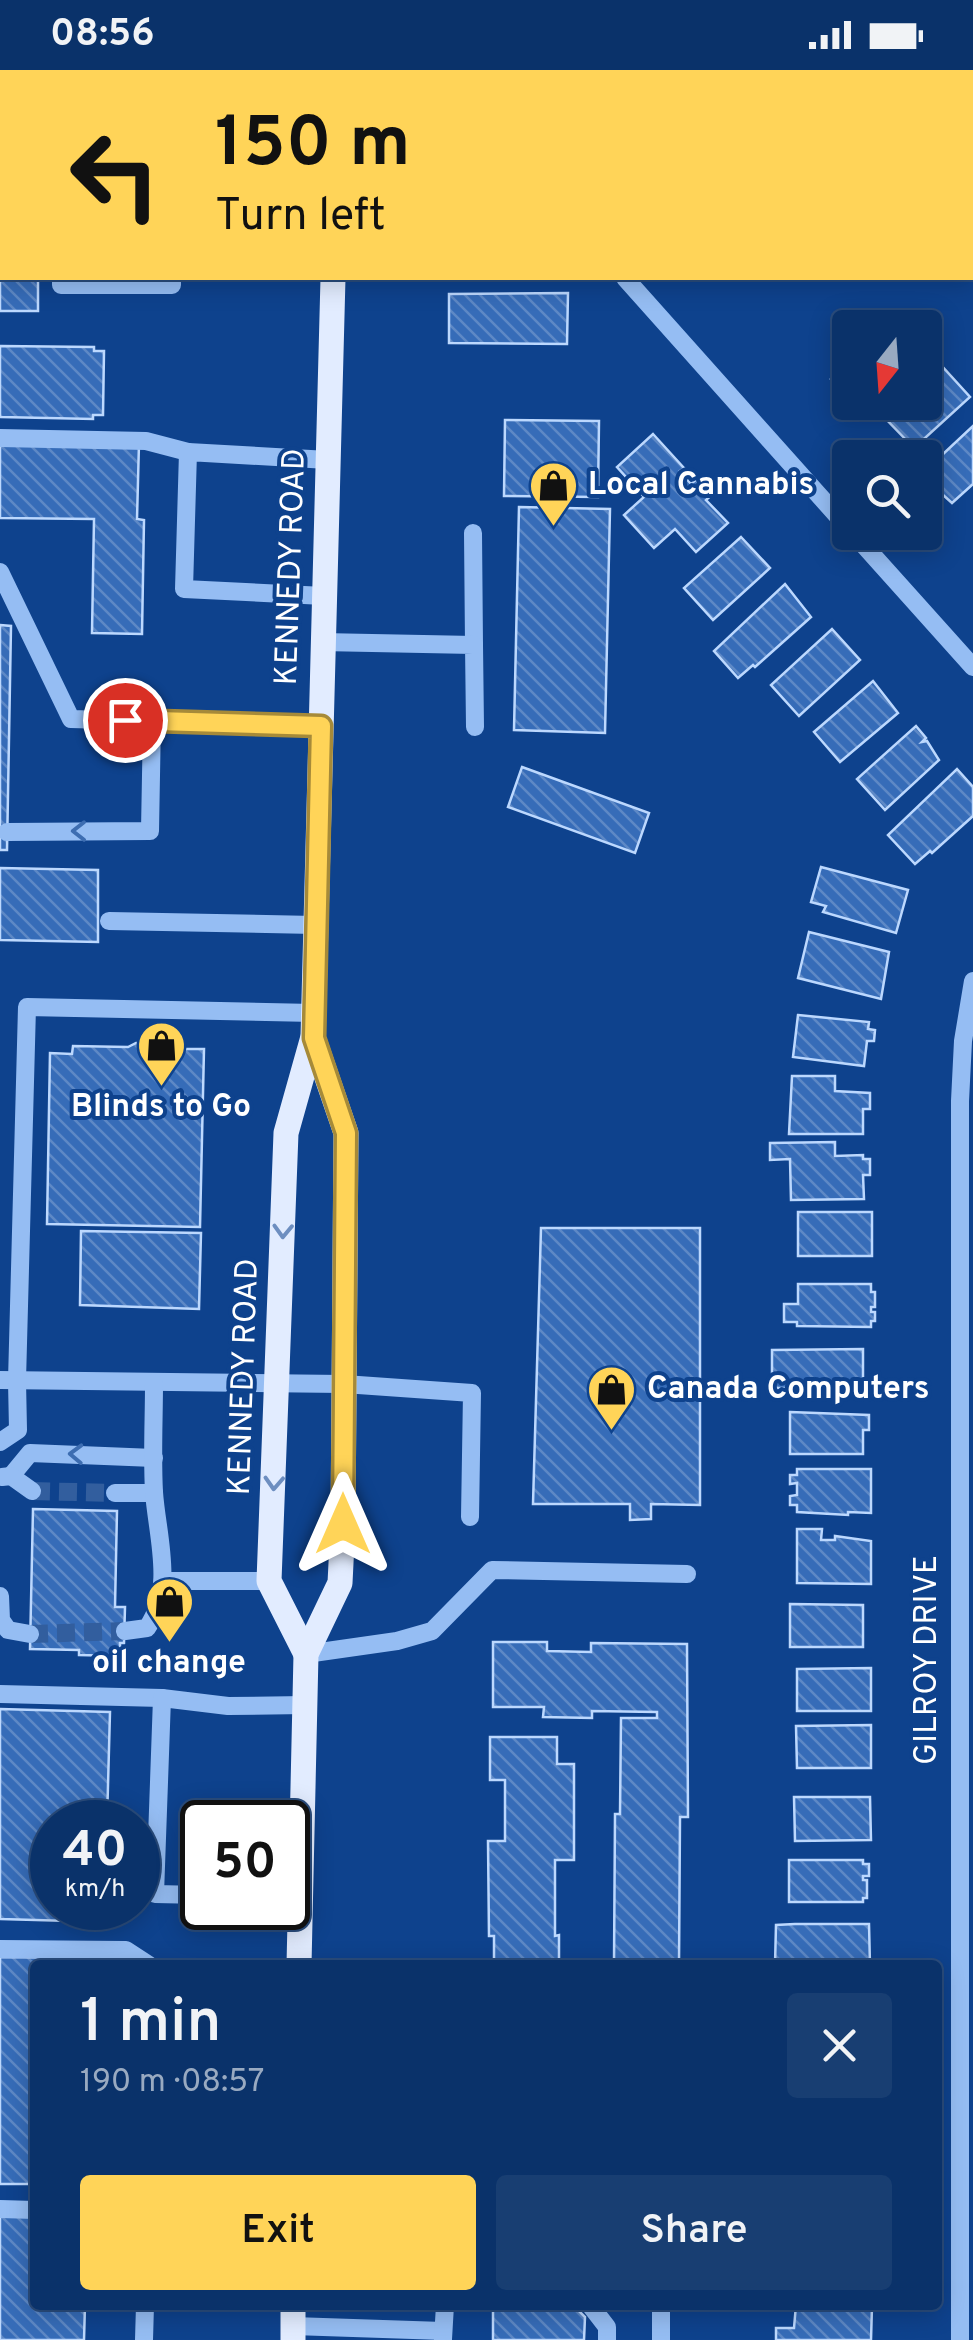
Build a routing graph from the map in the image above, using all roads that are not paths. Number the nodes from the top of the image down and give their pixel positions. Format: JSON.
{"nodes":[{"id":1,"x":61,"y":280,"type":"edge"},
{"id":2,"x":172,"y":280,"type":"edge"},
{"id":3,"x":332,"y":280,"type":"edge"},
{"id":4,"x":627,"y":280,"type":"edge"},
{"id":5,"x":0,"y":438,"type":"edge"},
{"id":6,"x":188,"y":452,"type":"junction"},
{"id":7,"x":328,"y":460,"type":"junction"},
{"id":8,"x":832,"y":510,"type":"edge"},
{"id":9,"x":473,"y":534,"type":"dead end"},
{"id":10,"x":868,"y":550,"type":"edge"},
{"id":11,"x":0,"y":572,"type":"edge"},
{"id":12,"x":324,"y":596,"type":"junction"},
{"id":13,"x":321,"y":642,"type":"junction"},
{"id":14,"x":474,"y":645,"type":"junction"},
{"id":15,"x":973,"y":667,"type":"edge"},
{"id":16,"x":152,"y":720,"type":"junction"},
{"id":17,"x":321,"y":726,"type":"junction"},
{"id":18,"x":475,"y":727,"type":"dead end"},
{"id":19,"x":7,"y":832,"type":"dead end"},
{"id":20,"x":109,"y":921,"type":"dead end"},
{"id":21,"x":315,"y":925,"type":"junction"},
{"id":22,"x":973,"y":981,"type":"edge"},
{"id":23,"x":314,"y":1025,"type":"junction"},
{"id":24,"x":8,"y":1380,"type":"edge"},
{"id":25,"x":154,"y":1383,"type":"junction"},
{"id":26,"x":344,"y":1384,"type":"junction"},
{"id":27,"x":276,"y":1386,"type":"junction"},
{"id":28,"x":0,"y":1443,"type":"edge"},
{"id":29,"x":0,"y":1453,"type":"edge"},
{"id":30,"x":154,"y":1458,"type":"junction"},
{"id":31,"x":5,"y":1476,"type":"edge"},
{"id":32,"x":32,"y":1491,"type":"tunnel mouth"},
{"id":33,"x":116,"y":1493,"type":"tunnel mouth"},
{"id":34,"x":154,"y":1493,"type":"junction"},
{"id":35,"x":470,"y":1517,"type":"dead end"},
{"id":36,"x":687,"y":1574,"type":"dead end"},
{"id":37,"x":164,"y":1581,"type":"junction"},
{"id":38,"x":269,"y":1582,"type":"junction"},
{"id":39,"x":0,"y":1596,"type":"edge"},
{"id":40,"x":125,"y":1631,"type":"tunnel mouth"},
{"id":41,"x":30,"y":1634,"type":"dead end"},
{"id":42,"x":306,"y":1654,"type":"junction"},
{"id":43,"x":0,"y":1694,"type":"edge"},
{"id":44,"x":162,"y":1698,"type":"junction"},
{"id":45,"x":305,"y":1705,"type":"junction"},
{"id":46,"x":300,"y":1800,"type":"edge"},
{"id":47,"x":180,"y":1895,"type":"edge"},
{"id":48,"x":297,"y":1930,"type":"edge"},
{"id":49,"x":0,"y":1948,"type":"edge"},
{"id":50,"x":141,"y":1960,"type":"edge"},
{"id":51,"x":300,"y":1960,"type":"edge"},
{"id":52,"x":0,"y":2209,"type":"edge"},
{"id":53,"x":30,"y":2210,"type":"edge"},
{"id":54,"x":145,"y":2310,"type":"edge"},
{"id":55,"x":445,"y":2310,"type":"edge"},
{"id":56,"x":594,"y":2310,"type":"edge"},
{"id":57,"x":661,"y":2310,"type":"edge"},
{"id":58,"x":293,"y":2324,"type":"edge"},
{"id":59,"x":443,"y":2336,"type":"edge"},
{"id":60,"x":144,"y":2340,"type":"edge"},
{"id":61,"x":607,"y":2340,"type":"edge"},
{"id":62,"x":661,"y":2340,"type":"edge"},
{"id":63,"x":960,"y":2340,"type":"edge"}],
"edges":[{"from":1,"to":2,"type":"street"},
{"from":3,"to":7,"type":"main road","name":"KENNEDY ROAD"},
{"from":4,"to":8,"type":"street"},
{"from":5,"to":6,"type":"street"},
{"from":6,"to":7,"type":"street"},
{"from":6,"to":12,"type":"street"},
{"from":7,"to":12,"type":"main road","name":"KENNEDY ROAD"},
{"from":9,"to":14,"type":"street"},
{"from":10,"to":15,"type":"street"},
{"from":11,"to":16,"type":"street"},
{"from":12,"to":13,"type":"main road","name":"KENNEDY ROAD"},
{"from":13,"to":14,"type":"street"},
{"from":13,"to":17,"type":"main road","name":"KENNEDY ROAD"},
{"from":14,"to":18,"type":"street"},
{"from":16,"to":17,"type":"street"},
{"from":16,"to":19,"type":"street","one_way":true},
{"from":17,"to":21,"type":"main road","name":"KENNEDY ROAD"},
{"from":20,"to":21,"type":"street"},
{"from":21,"to":23,"type":"main road","name":"KENNEDY ROAD"},
{"from":22,"to":63,"type":"street","name":"GILROY DRIVE"},
{"from":23,"to":24,"type":"street"},
{"from":23,"to":26,"type":"main road","name":"KENNEDY ROAD"},
{"from":23,"to":27,"type":"main road","name":"KENNEDY ROAD","one_way":true},
{"from":24,"to":25,"type":"street"},
{"from":24,"to":28,"type":"street"},
{"from":25,"to":27,"type":"street"},
{"from":25,"to":30,"type":"street"},
{"from":26,"to":27,"type":"street"},
{"from":26,"to":35,"type":"street"},
{"from":26,"to":42,"type":"main road","name":"KENNEDY ROAD"},
{"from":27,"to":38,"type":"main road","name":"KENNEDY ROAD","one_way":true},
{"from":28,"to":29,"type":"street"},
{"from":30,"to":31,"type":"street","one_way":true},
{"from":30,"to":34,"type":"street"},
{"from":31,"to":32,"type":"street"},
{"from":33,"to":34,"type":"street"},
{"from":34,"to":37,"type":"street"},
{"from":36,"to":42,"type":"street"},
{"from":37,"to":38,"type":"street"},
{"from":37,"to":40,"type":"street"},
{"from":38,"to":42,"type":"main road","name":"KENNEDY ROAD"},
{"from":39,"to":41,"type":"street"},
{"from":42,"to":45,"type":"main road","name":"KENNEDY ROAD"},
{"from":43,"to":44,"type":"street"},
{"from":44,"to":45,"type":"street"},
{"from":44,"to":47,"type":"street"},
{"from":45,"to":46,"type":"main road","name":"KENNEDY ROAD"},
{"from":48,"to":51,"type":"main road","name":"KENNEDY ROAD"},
{"from":49,"to":50,"type":"street"},
{"from":52,"to":53,"type":"street"},
{"from":54,"to":60,"type":"street"},
{"from":55,"to":59,"type":"street"},
{"from":56,"to":61,"type":"street"},
{"from":57,"to":62,"type":"street"},
{"from":58,"to":59,"type":"street"}]}
